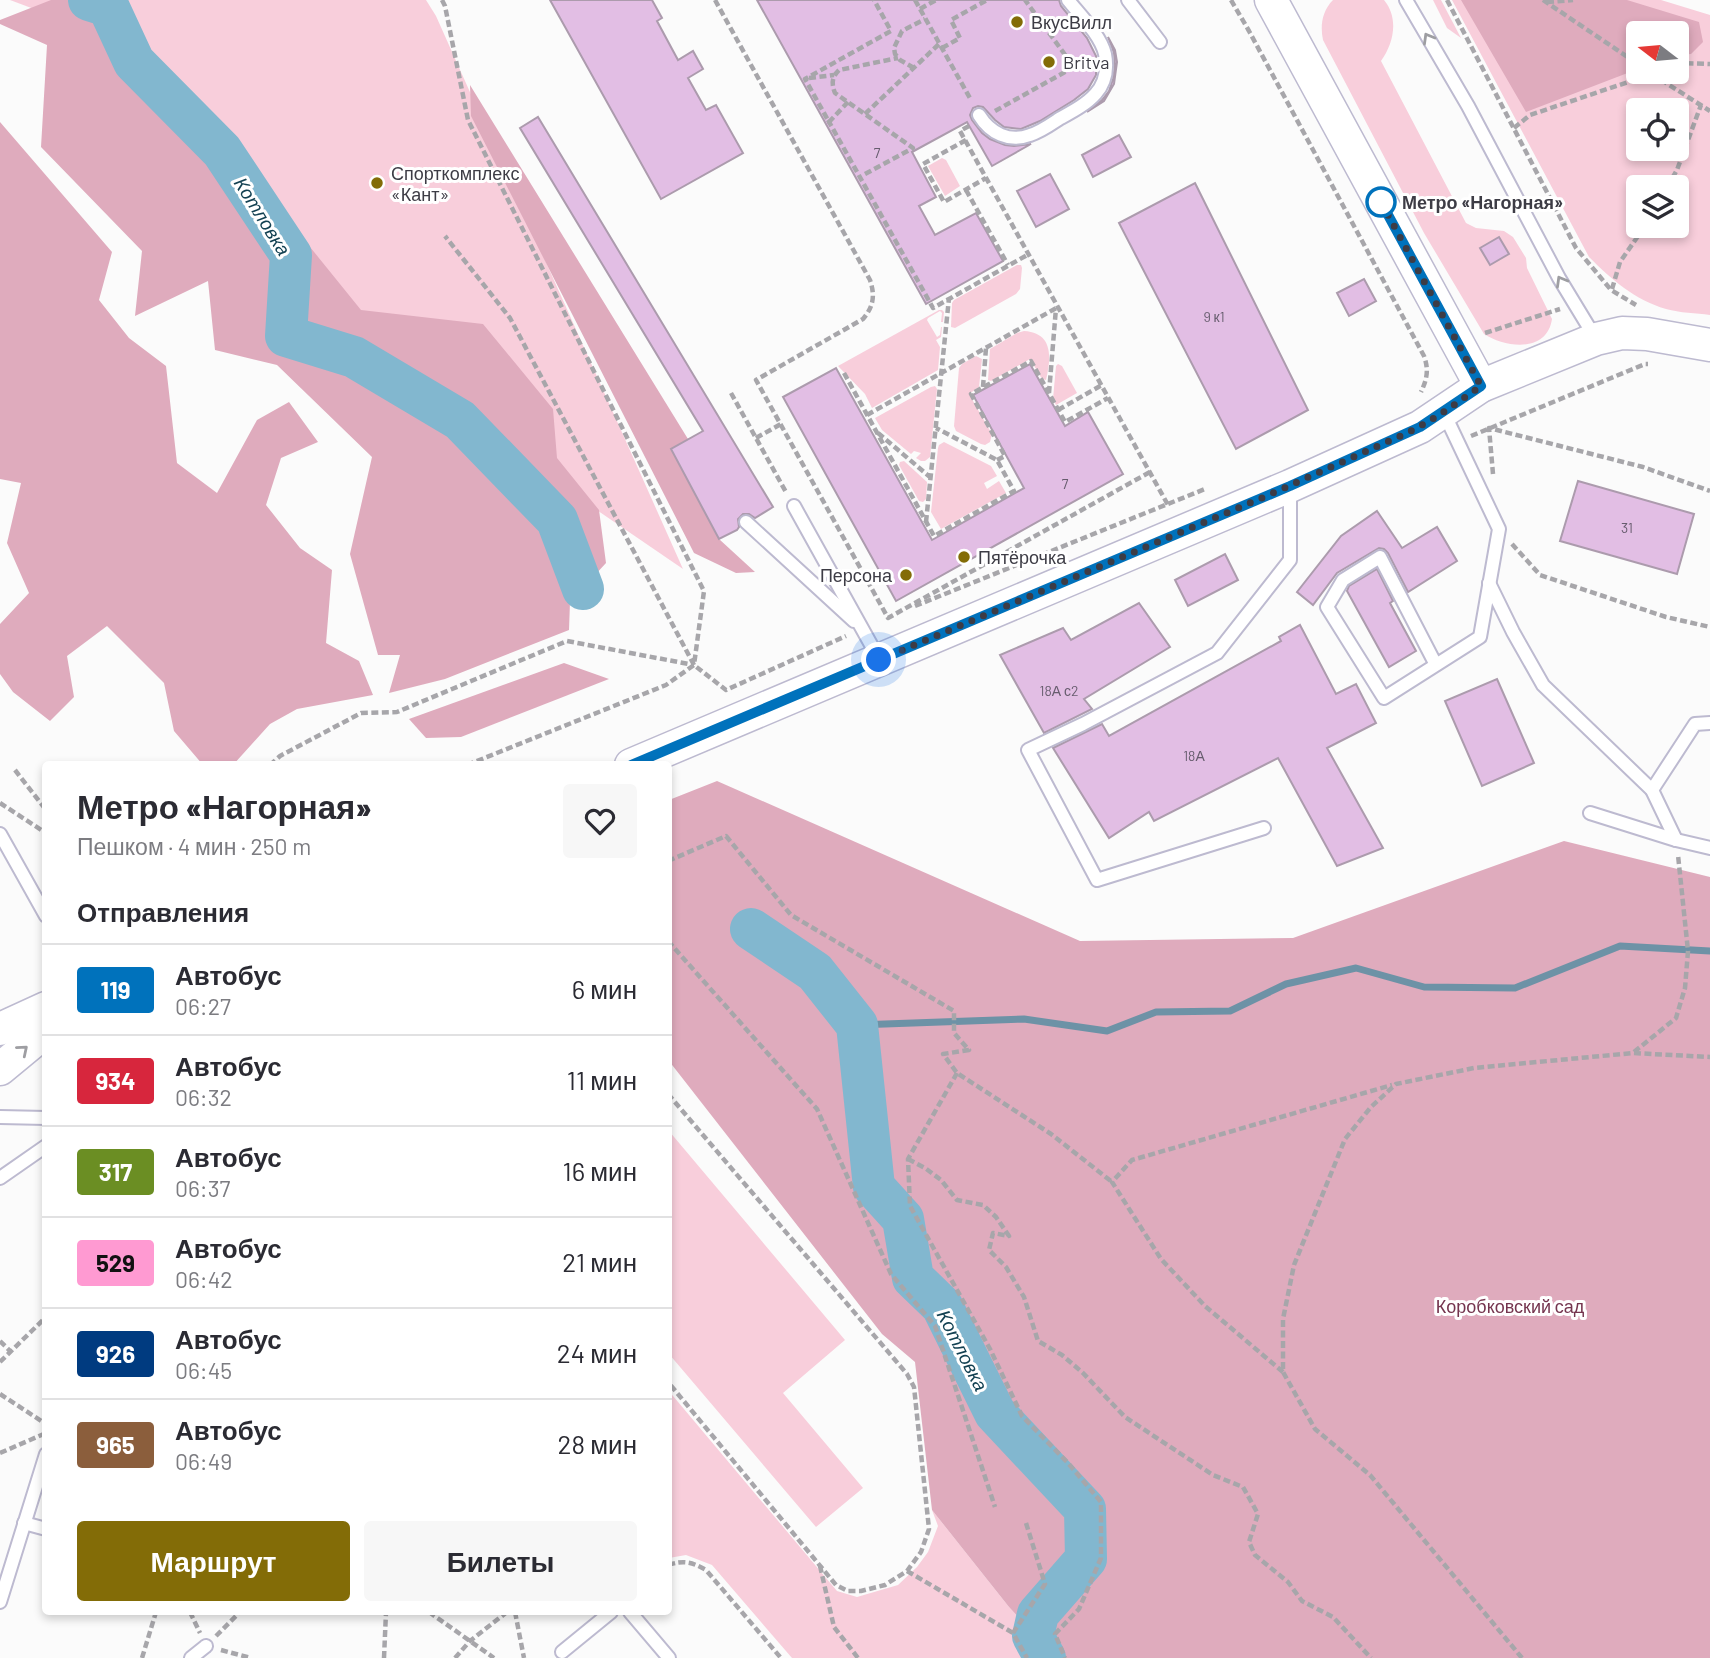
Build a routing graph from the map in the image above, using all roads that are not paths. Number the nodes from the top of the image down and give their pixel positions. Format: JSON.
{"nodes":[{"id":1,"x":1068,"y":0,"type":"edge"},
{"id":2,"x":1128,"y":0,"type":"edge"},
{"id":3,"x":1406,"y":0,"type":"edge"},
{"id":4,"x":1274,"y":1,"type":"edge"},
{"id":5,"x":1160,"y":42,"type":"dead end"},
{"id":6,"x":975,"y":120,"type":"road end"},
{"id":7,"x":1596,"y":340,"type":"junction"},
{"id":8,"x":1710,"y":345,"type":"edge"},
{"id":9,"x":1481,"y":386,"type":"junction"},
{"id":10,"x":1444,"y":413,"type":"junction"},
{"id":11,"x":1290,"y":486,"type":"junction"},
{"id":12,"x":794,"y":506,"type":"road end"},
{"id":13,"x":746,"y":522,"type":"dead end"},
{"id":14,"x":1489,"y":583,"type":"junction"},
{"id":15,"x":862,"y":629,"type":"junction"},
{"id":16,"x":879,"y":660,"type":"junction"},
{"id":17,"x":1436,"y":665,"type":"junction"},
{"id":18,"x":1710,"y":723,"type":"edge"},
{"id":19,"x":640,"y":761,"type":"edge"},
{"id":20,"x":1652,"y":790,"type":"junction"},
{"id":21,"x":1590,"y":813,"type":"dead end"},
{"id":22,"x":1264,"y":828,"type":"dead end"},
{"id":23,"x":0,"y":834,"type":"edge"},
{"id":24,"x":1676,"y":840,"type":"junction"},
{"id":25,"x":1710,"y":848,"type":"edge"},
{"id":26,"x":42,"y":909,"type":"edge"},
{"id":27,"x":42,"y":1010,"type":"edge"},
{"id":28,"x":0,"y":1029,"type":"edge"},
{"id":29,"x":42,"y":1034,"type":"edge"},
{"id":30,"x":0,"y":1069,"type":"edge"},
{"id":31,"x":0,"y":1117,"type":"edge"},
{"id":32,"x":42,"y":1118,"type":"edge"},
{"id":33,"x":42,"y":1149,"type":"edge"},
{"id":34,"x":0,"y":1178,"type":"edge"},
{"id":35,"x":42,"y":1467,"type":"edge"},
{"id":36,"x":24,"y":1523,"type":"junction"},
{"id":37,"x":42,"y":1528,"type":"edge"},
{"id":38,"x":0,"y":1602,"type":"edge"},
{"id":39,"x":607,"y":1615,"type":"edge"},
{"id":40,"x":633,"y":1615,"type":"edge"},
{"id":41,"x":206,"y":1646,"type":"road end"},
{"id":42,"x":562,"y":1652,"type":"dead end"},
{"id":43,"x":191,"y":1658,"type":"edge"},
{"id":44,"x":669,"y":1658,"type":"edge"}],
"edges":[{"from":1,"to":6,"type":"lane"},
{"from":2,"to":5,"type":"lane"},
{"from":7,"to":3,"type":"lane","one_way":true},
{"from":4,"to":9,"type":"street"},
{"from":7,"to":8,"type":"street"},
{"from":7,"to":9,"type":"street"},
{"from":9,"to":10,"type":"street"},
{"from":10,"to":11,"type":"street"},
{"from":10,"to":14,"type":"lane"},
{"from":11,"to":16,"type":"street"},
{"from":11,"to":22,"type":"lane"},
{"from":12,"to":15,"type":"lane"},
{"from":13,"to":15,"type":"lane"},
{"from":14,"to":17,"type":"lane"},
{"from":14,"to":20,"type":"lane"},
{"from":15,"to":16,"type":"lane"},
{"from":16,"to":19,"type":"street"},
{"from":17,"to":17,"type":"lane"},
{"from":18,"to":20,"type":"lane"},
{"from":20,"to":24,"type":"lane"},
{"from":21,"to":24,"type":"lane"},
{"from":23,"to":26,"type":"lane"},
{"from":24,"to":25,"type":"lane"},
{"from":27,"to":28,"type":"street"},
{"from":30,"to":29,"type":"street","one_way":true},
{"from":31,"to":32,"type":"lane"},
{"from":33,"to":34,"type":"lane"},
{"from":35,"to":36,"type":"lane"},
{"from":36,"to":37,"type":"lane"},
{"from":36,"to":38,"type":"lane"},
{"from":39,"to":42,"type":"lane"},
{"from":40,"to":44,"type":"lane"},
{"from":41,"to":43,"type":"lane"}]}
